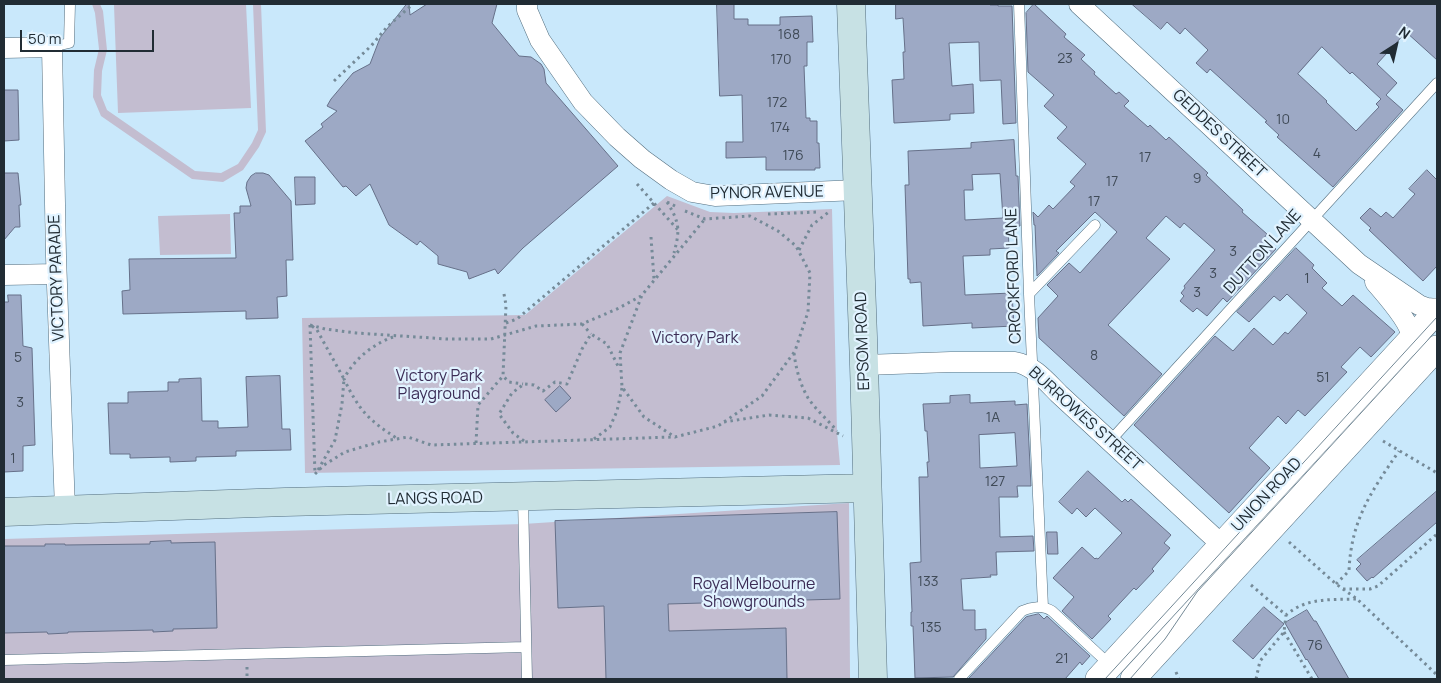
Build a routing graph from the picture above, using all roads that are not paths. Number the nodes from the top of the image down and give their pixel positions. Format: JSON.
{"nodes":[{"id":1,"x":70,"y":4,"type":"edge"},
{"id":2,"x":528,"y":4,"type":"edge"},
{"id":3,"x":851,"y":4,"type":"edge"},
{"id":4,"x":1019,"y":4,"type":"edge"},
{"id":5,"x":1080,"y":4,"type":"edge"},
{"id":6,"x":52,"y":47,"type":"junction"},
{"id":7,"x":4,"y":48,"type":"edge"},
{"id":8,"x":1437,"y":83,"type":"edge"},
{"id":9,"x":858,"y":190,"type":"junction"},
{"id":10,"x":1312,"y":220,"type":"junction"},
{"id":11,"x":1095,"y":225,"type":"dead end"},
{"id":12,"x":1359,"y":264,"type":"junction"},
{"id":13,"x":56,"y":274,"type":"junction"},
{"id":14,"x":4,"y":275,"type":"edge"},
{"id":15,"x":1029,"y":294,"type":"junction"},
{"id":16,"x":1437,"y":310,"type":"edge"},
{"id":17,"x":1412,"y":339,"type":"junction"},
{"id":18,"x":1433,"y":352,"type":"edge"},
{"id":19,"x":864,"y":365,"type":"junction"},
{"id":20,"x":1033,"y":370,"type":"junction"},
{"id":21,"x":1110,"y":441,"type":"junction"},
{"id":22,"x":867,"y":488,"type":"junction"},
{"id":23,"x":522,"y":497,"type":"junction"},
{"id":24,"x":64,"y":510,"type":"junction"},
{"id":25,"x":4,"y":512,"type":"edge"},
{"id":26,"x":1222,"y":544,"type":"junction"},
{"id":27,"x":1241,"y":562,"type":"junction"},
{"id":28,"x":1043,"y":607,"type":"junction"},
{"id":29,"x":526,"y":648,"type":"junction"},
{"id":30,"x":4,"y":660,"type":"edge"},
{"id":31,"x":1112,"y":675,"type":"edge"},
{"id":32,"x":527,"y":679,"type":"edge"},
{"id":33,"x":873,"y":679,"type":"edge"},
{"id":34,"x":959,"y":679,"type":"edge"},
{"id":35,"x":1133,"y":679,"type":"edge"}],
"edges":[{"from":1,"to":6,"type":"lane"},
{"from":2,"to":9,"type":"street","name":"PYNOR AVENUE"},
{"from":3,"to":9,"type":"main road","name":"EPSOM ROAD"},
{"from":4,"to":15,"type":"lane","name":"CROCKFORD LANE"},
{"from":5,"to":10,"type":"street","name":"GEDDES STREET"},
{"from":6,"to":7,"type":"street"},
{"from":6,"to":13,"type":"street","name":"VICTORY PARADE"},
{"from":8,"to":10,"type":"lane","name":"DUTTON LANE"},
{"from":9,"to":19,"type":"main road","name":"EPSOM ROAD"},
{"from":10,"to":12,"type":"street","name":"GEDDES STREET"},
{"from":10,"to":21,"type":"lane","name":"DUTTON LANE"},
{"from":11,"to":15,"type":"lane"},
{"from":12,"to":16,"type":"street","name":"GEDDES STREET"},
{"from":12,"to":17,"type":"street","name":"GEDDES STREET"},
{"from":13,"to":14,"type":"street"},
{"from":13,"to":24,"type":"street","name":"VICTORY PARADE"},
{"from":15,"to":20,"type":"lane","name":"CROCKFORD LANE"},
{"from":16,"to":17,"type":"street","name":"UNION ROAD"},
{"from":17,"to":18,"type":"street","name":"GEDDES STREET"},
{"from":17,"to":26,"type":"street","name":"UNION ROAD"},
{"from":18,"to":27,"type":"street","name":"UNION ROAD"},
{"from":19,"to":20,"type":"street","name":"BURROWES STREET"},
{"from":19,"to":22,"type":"main road","name":"EPSOM ROAD"},
{"from":20,"to":21,"type":"street","name":"BURROWES STREET"},
{"from":20,"to":28,"type":"lane","name":"CROCKFORD LANE"},
{"from":21,"to":26,"type":"street","name":"BURROWES STREET"},
{"from":22,"to":23,"type":"main road","name":"LANGS ROAD"},
{"from":22,"to":33,"type":"main road","name":"EPSOM ROAD"},
{"from":23,"to":24,"type":"main road","name":"LANGS ROAD"},
{"from":23,"to":29,"type":"lane"},
{"from":24,"to":25,"type":"main road","name":"LANGS ROAD"},
{"from":26,"to":27,"type":"street","name":"BURROWES STREET"},
{"from":26,"to":31,"type":"street","name":"UNION ROAD"},
{"from":27,"to":35,"type":"street","name":"UNION ROAD"},
{"from":28,"to":31,"type":"lane"},
{"from":28,"to":34,"type":"lane"},
{"from":29,"to":30,"type":"lane"},
{"from":29,"to":32,"type":"lane"}]}
